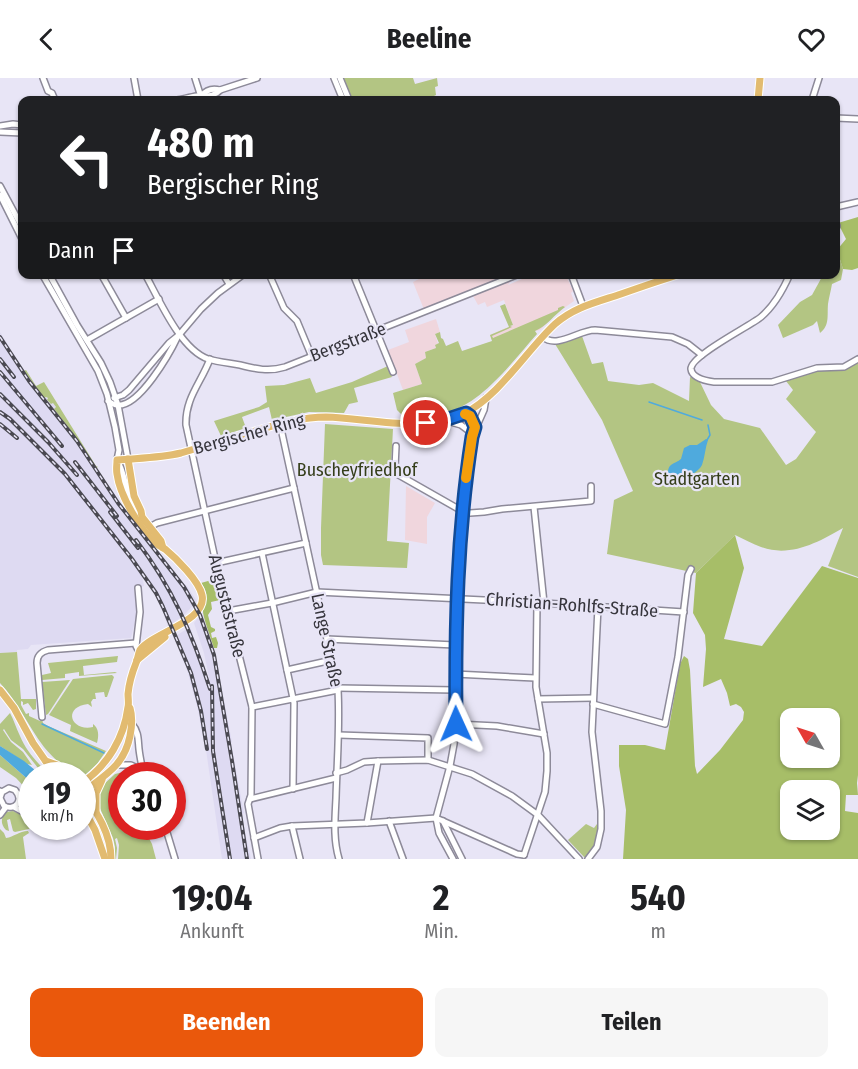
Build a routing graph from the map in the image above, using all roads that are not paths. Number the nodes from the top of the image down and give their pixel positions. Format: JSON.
{"nodes":[{"id":1,"x":44,"y":78,"type":"edge"},
{"id":2,"x":134,"y":78,"type":"edge"},
{"id":3,"x":195,"y":78,"type":"edge"},
{"id":4,"x":257,"y":78,"type":"edge"},
{"id":5,"x":334,"y":78,"type":"edge"},
{"id":6,"x":340,"y":78,"type":"edge"},
{"id":7,"x":760,"y":78,"type":"edge"},
{"id":8,"x":819,"y":78,"type":"edge"},
{"id":9,"x":53,"y":96,"type":"edge"},
{"id":10,"x":137,"y":96,"type":"edge"},
{"id":11,"x":200,"y":96,"type":"edge"},
{"id":12,"x":202,"y":96,"type":"edge"},
{"id":13,"x":341,"y":96,"type":"edge"},
{"id":14,"x":347,"y":96,"type":"edge"},
{"id":15,"x":758,"y":96,"type":"edge"},
{"id":16,"x":813,"y":96,"type":"edge"},
{"id":17,"x":840,"y":118,"type":"edge"},
{"id":18,"x":858,"y":119,"type":"edge"},
{"id":19,"x":18,"y":125,"type":"edge"},
{"id":20,"x":0,"y":126,"type":"edge"},
{"id":21,"x":0,"y":132,"type":"edge"},
{"id":22,"x":18,"y":132,"type":"edge"},
{"id":23,"x":0,"y":186,"type":"edge"},
{"id":24,"x":0,"y":195,"type":"edge"},
{"id":25,"x":858,"y":202,"type":"edge"},
{"id":26,"x":840,"y":206,"type":"edge"},
{"id":27,"x":18,"y":215,"type":"edge"},
{"id":28,"x":18,"y":231,"type":"edge"},
{"id":29,"x":45,"y":279,"type":"edge"},
{"id":30,"x":52,"y":279,"type":"edge"},
{"id":31,"x":105,"y":279,"type":"edge"},
{"id":32,"x":149,"y":279,"type":"edge"},
{"id":33,"x":226,"y":279,"type":"edge"},
{"id":34,"x":236,"y":279,"type":"edge"},
{"id":35,"x":271,"y":279,"type":"edge"},
{"id":36,"x":356,"y":279,"type":"edge"},
{"id":37,"x":505,"y":279,"type":"edge"},
{"id":38,"x":573,"y":279,"type":"edge"},
{"id":39,"x":666,"y":279,"type":"edge"},
{"id":40,"x":788,"y":279,"type":"edge"},
{"id":41,"x":229,"y":284,"type":"junction"},
{"id":42,"x":159,"y":299,"type":"junction"},
{"id":43,"x":584,"y":306,"type":"junction"},
{"id":44,"x":126,"y":318,"type":"junction"},
{"id":45,"x":377,"y":331,"type":"junction"},
{"id":46,"x":179,"y":335,"type":"junction"},
{"id":47,"x":543,"y":337,"type":"junction"},
{"id":48,"x":87,"y":340,"type":"junction"},
{"id":49,"x":702,"y":355,"type":"junction"},
{"id":50,"x":312,"y":357,"type":"junction"},
{"id":51,"x":156,"y":359,"type":"junction"},
{"id":52,"x":210,"y":359,"type":"junction"},
{"id":53,"x":858,"y":359,"type":"edge"},
{"id":54,"x":163,"y":364,"type":"junction"},
{"id":55,"x":393,"y":372,"type":"dead end"},
{"id":56,"x":115,"y":398,"type":"junction"},
{"id":57,"x":486,"y":399,"type":"junction"},
{"id":58,"x":108,"y":401,"type":"junction"},
{"id":59,"x":118,"y":405,"type":"junction"},
{"id":60,"x":466,"y":413,"type":"junction"},
{"id":61,"x":445,"y":420,"type":"junction"},
{"id":62,"x":280,"y":424,"type":"junction"},
{"id":63,"x":475,"y":427,"type":"junction"},
{"id":64,"x":470,"y":434,"type":"junction"},
{"id":65,"x":396,"y":446,"type":"dead end"},
{"id":66,"x":190,"y":449,"type":"junction"},
{"id":67,"x":119,"y":450,"type":"junction"},
{"id":68,"x":128,"y":459,"type":"junction"},
{"id":69,"x":117,"y":460,"type":"junction"},
{"id":70,"x":591,"y":486,"type":"dead end"},
{"id":71,"x":294,"y":488,"type":"junction"},
{"id":72,"x":534,"y":507,"type":"junction"},
{"id":73,"x":462,"y":511,"type":"junction"},
{"id":74,"x":204,"y":512,"type":"junction"},
{"id":75,"x":142,"y":517,"type":"junction"},
{"id":76,"x":150,"y":527,"type":"junction"},
{"id":77,"x":306,"y":543,"type":"junction"},
{"id":78,"x":163,"y":548,"type":"junction"},
{"id":79,"x":262,"y":553,"type":"junction"},
{"id":80,"x":216,"y":563,"type":"junction"},
{"id":81,"x":691,"y":569,"type":"dead end"},
{"id":82,"x":138,"y":588,"type":"dead end"},
{"id":83,"x":317,"y":592,"type":"junction"},
{"id":84,"x":456,"y":598,"type":"junction"},
{"id":85,"x":272,"y":603,"type":"junction"},
{"id":86,"x":537,"y":603,"type":"junction"},
{"id":87,"x":544,"y":603,"type":"junction"},
{"id":88,"x":598,"y":607,"type":"junction"},
{"id":89,"x":228,"y":612,"type":"junction"},
{"id":90,"x":684,"y":612,"type":"junction"},
{"id":91,"x":327,"y":639,"type":"junction"},
{"id":92,"x":455,"y":645,"type":"junction"},
{"id":93,"x":140,"y":652,"type":"junction"},
{"id":94,"x":332,"y":660,"type":"junction"},
{"id":95,"x":287,"y":670,"type":"junction"},
{"id":96,"x":455,"y":674,"type":"junction"},
{"id":97,"x":535,"y":678,"type":"junction"},
{"id":98,"x":337,"y":690,"type":"junction"},
{"id":99,"x":455,"y":690,"type":"junction"},
{"id":100,"x":3,"y":693,"type":"edge"},
{"id":101,"x":293,"y":699,"type":"junction"},
{"id":102,"x":538,"y":699,"type":"junction"},
{"id":103,"x":593,"y":701,"type":"junction"},
{"id":104,"x":129,"y":706,"type":"junction"},
{"id":105,"x":252,"y":706,"type":"junction"},
{"id":106,"x":42,"y":717,"type":"dead end"},
{"id":107,"x":132,"y":724,"type":"junction"},
{"id":108,"x":456,"y":724,"type":"junction"},
{"id":109,"x":544,"y":734,"type":"junction"},
{"id":110,"x":339,"y":735,"type":"junction"},
{"id":111,"x":428,"y":760,"type":"junction"},
{"id":112,"x":46,"y":761,"type":"edge"},
{"id":113,"x":378,"y":761,"type":"junction"},
{"id":114,"x":119,"y":762,"type":"edge"},
{"id":115,"x":142,"y":762,"type":"edge"},
{"id":116,"x":450,"y":766,"type":"junction"},
{"id":117,"x":96,"y":772,"type":"edge"},
{"id":118,"x":108,"y":773,"type":"edge"},
{"id":119,"x":336,"y":776,"type":"junction"},
{"id":120,"x":102,"y":779,"type":"junction"},
{"id":121,"x":96,"y":783,"type":"edge"},
{"id":122,"x":293,"y":789,"type":"junction"},
{"id":123,"x":1,"y":791,"type":"edge"},
{"id":124,"x":96,"y":793,"type":"edge"},
{"id":125,"x":250,"y":799,"type":"junction"},
{"id":126,"x":16,"y":805,"type":"joint"},
{"id":127,"x":3,"y":806,"type":"edge"},
{"id":128,"x":96,"y":812,"type":"edge"},
{"id":129,"x":0,"y":815,"type":"edge"},
{"id":130,"x":538,"y":815,"type":"junction"},
{"id":131,"x":436,"y":818,"type":"junction"},
{"id":132,"x":389,"y":821,"type":"junction"},
{"id":133,"x":443,"y":821,"type":"junction"},
{"id":134,"x":367,"y":823,"type":"junction"},
{"id":135,"x":335,"y":824,"type":"junction"},
{"id":136,"x":292,"y":826,"type":"junction"},
{"id":137,"x":96,"y":833,"type":"edge"},
{"id":138,"x":254,"y":838,"type":"junction"},
{"id":139,"x":169,"y":840,"type":"edge"},
{"id":140,"x":525,"y":857,"type":"edge"},
{"id":141,"x":105,"y":859,"type":"edge"},
{"id":142,"x":111,"y":859,"type":"edge"},
{"id":143,"x":175,"y":859,"type":"edge"},
{"id":144,"x":258,"y":859,"type":"edge"},
{"id":145,"x":300,"y":859,"type":"edge"},
{"id":146,"x":339,"y":859,"type":"edge"},
{"id":147,"x":403,"y":859,"type":"edge"},
{"id":148,"x":453,"y":859,"type":"edge"},
{"id":149,"x":462,"y":859,"type":"edge"},
{"id":150,"x":579,"y":859,"type":"edge"},
{"id":151,"x":588,"y":859,"type":"edge"}],
"edges":[{"from":1,"to":9,"type":"street"},
{"from":2,"to":10,"type":"street"},
{"from":3,"to":11,"type":"street"},
{"from":4,"to":12,"type":"street"},
{"from":5,"to":13,"type":"street"},
{"from":6,"to":14,"type":"street"},
{"from":7,"to":15,"type":"main road"},
{"from":8,"to":16,"type":"street"},
{"from":17,"to":18,"type":"street"},
{"from":19,"to":20,"type":"street"},
{"from":21,"to":22,"type":"street"},
{"from":23,"to":27,"type":"street"},
{"from":24,"to":28,"type":"street"},
{"from":25,"to":26,"type":"street"},
{"from":29,"to":58,"type":"street"},
{"from":30,"to":48,"type":"street"},
{"from":31,"to":44,"type":"street"},
{"from":32,"to":42,"type":"street","name":"Bergstraße"},
{"from":33,"to":41,"type":"street"},
{"from":34,"to":41,"type":"street"},
{"from":35,"to":50,"type":"street"},
{"from":36,"to":45,"type":"street"},
{"from":37,"to":45,"type":"street","name":"Bergstraße"},
{"from":38,"to":43,"type":"street"},
{"from":39,"to":43,"type":"main road","name":"Bergischer Ring"},
{"from":40,"to":49,"type":"street"},
{"from":41,"to":46,"type":"street"},
{"from":42,"to":44,"type":"street"},
{"from":42,"to":46,"type":"street","name":"Bergstraße"},
{"from":43,"to":47,"type":"main road","name":"Bergischer Ring"},
{"from":44,"to":48,"type":"street"},
{"from":45,"to":50,"type":"street","name":"Bergstraße"},
{"from":45,"to":55,"type":"street"},
{"from":46,"to":51,"type":"street"},
{"from":46,"to":52,"type":"street","name":"Bergstraße"},
{"from":46,"to":54,"type":"street"},
{"from":47,"to":49,"type":"street"},
{"from":47,"to":57,"type":"main road","name":"Bergischer Ring"},
{"from":48,"to":56,"type":"street"},
{"from":49,"to":53,"type":"street"},
{"from":50,"to":52,"type":"street","name":"Bergstraße"},
{"from":51,"to":54,"type":"street"},
{"from":51,"to":56,"type":"street"},
{"from":52,"to":66,"type":"street","name":"Augustastraße"},
{"from":54,"to":59,"type":"street"},
{"from":56,"to":58,"type":"street"},
{"from":56,"to":59,"type":"street"},
{"from":57,"to":60,"type":"main road","name":"Bergischer Ring"},
{"from":57,"to":63,"type":"street"},
{"from":58,"to":59,"type":"street"},
{"from":58,"to":67,"type":"street"},
{"from":59,"to":68,"type":"street"},
{"from":60,"to":61,"type":"main road","name":"Bergischer Ring"},
{"from":60,"to":63,"type":"street"},
{"from":60,"to":64,"type":"street"},
{"from":61,"to":62,"type":"main road","name":"Bergischer Ring"},
{"from":61,"to":64,"type":"street"},
{"from":62,"to":66,"type":"main road","name":"Bergischer Ring"},
{"from":62,"to":71,"type":"street","name":"Lange Straße"},
{"from":63,"to":64,"type":"street"},
{"from":64,"to":73,"type":"street"},
{"from":65,"to":73,"type":"street"},
{"from":66,"to":68,"type":"main road","name":"Bergischer Ring"},
{"from":66,"to":74,"type":"street","name":"Augustastraße"},
{"from":67,"to":68,"type":"street"},
{"from":67,"to":69,"type":"street"},
{"from":68,"to":69,"type":"main road","name":"Bergischer Ring"},
{"from":68,"to":75,"type":"main road"},
{"from":69,"to":75,"type":"street"},
{"from":69,"to":78,"type":"main road"},
{"from":70,"to":72,"type":"street"},
{"from":71,"to":74,"type":"street"},
{"from":71,"to":77,"type":"street","name":"Lange Straße"},
{"from":72,"to":73,"type":"street"},
{"from":72,"to":87,"type":"street"},
{"from":73,"to":84,"type":"street"},
{"from":74,"to":76,"type":"street"},
{"from":74,"to":80,"type":"street","name":"Augustastraße"},
{"from":75,"to":76,"type":"main road"},
{"from":76,"to":78,"type":"main road"},
{"from":77,"to":79,"type":"street"},
{"from":77,"to":83,"type":"street","name":"Lange Straße"},
{"from":78,"to":93,"type":"main road"},
{"from":79,"to":80,"type":"street"},
{"from":79,"to":85,"type":"street"},
{"from":80,"to":89,"type":"street","name":"Augustastraße"},
{"from":81,"to":90,"type":"street"},
{"from":82,"to":93,"type":"street"},
{"from":83,"to":84,"type":"street","name":"Christian-Rohlfs-Straße"},
{"from":83,"to":85,"type":"street","name":"Christian-Rohlfs-Straße"},
{"from":83,"to":91,"type":"street","name":"Lange Straße"},
{"from":84,"to":86,"type":"street","name":"Christian-Rohlfs-Straße"},
{"from":84,"to":92,"type":"street"},
{"from":85,"to":89,"type":"street","name":"Christian-Rohlfs-Straße"},
{"from":85,"to":95,"type":"street"},
{"from":86,"to":87,"type":"street","name":"Christian-Rohlfs-Straße"},
{"from":86,"to":97,"type":"street"},
{"from":87,"to":88,"type":"street","name":"Christian-Rohlfs-Straße"},
{"from":88,"to":90,"type":"street","name":"Christian-Rohlfs-Straße"},
{"from":88,"to":103,"type":"street"},
{"from":89,"to":105,"type":"street","name":"Augustastraße"},
{"from":90,"to":103,"type":"street"},
{"from":91,"to":92,"type":"street"},
{"from":91,"to":94,"type":"street","name":"Lange Straße"},
{"from":92,"to":96,"type":"street"},
{"from":93,"to":104,"type":"main road"},
{"from":93,"to":106,"type":"street"},
{"from":94,"to":95,"type":"street"},
{"from":94,"to":98,"type":"street","name":"Lange Straße"},
{"from":95,"to":101,"type":"street"},
{"from":96,"to":97,"type":"street"},
{"from":96,"to":99,"type":"street"},
{"from":97,"to":102,"type":"street"},
{"from":98,"to":99,"type":"street"},
{"from":98,"to":101,"type":"street"},
{"from":98,"to":110,"type":"street","name":"Lange Straße"},
{"from":99,"to":108,"type":"street"},
{"from":100,"to":112,"type":"main road"},
{"from":101,"to":105,"type":"street"},
{"from":101,"to":122,"type":"street"},
{"from":102,"to":103,"type":"street"},
{"from":102,"to":109,"type":"street"},
{"from":103,"to":151,"type":"street"},
{"from":104,"to":107,"type":"main road"},
{"from":104,"to":117,"type":"main road"},
{"from":105,"to":125,"type":"street","name":"Augustastraße"},
{"from":107,"to":114,"type":"main road"},
{"from":107,"to":115,"type":"street"},
{"from":108,"to":109,"type":"street"},
{"from":108,"to":116,"type":"street"},
{"from":109,"to":130,"type":"street"},
{"from":110,"to":111,"type":"street"},
{"from":110,"to":119,"type":"street","name":"Lange Straße"},
{"from":111,"to":113,"type":"street"},
{"from":111,"to":116,"type":"street"},
{"from":113,"to":119,"type":"street"},
{"from":113,"to":134,"type":"street"},
{"from":116,"to":130,"type":"street"},
{"from":116,"to":131,"type":"street"},
{"from":118,"to":120,"type":"main road"},
{"from":119,"to":122,"type":"street"},
{"from":119,"to":135,"type":"street","name":"Lange Straße"},
{"from":120,"to":121,"type":"main road"},
{"from":120,"to":124,"type":"main road"},
{"from":122,"to":125,"type":"street"},
{"from":123,"to":126,"type":"street"},
{"from":123,"to":127,"type":"street"},
{"from":125,"to":138,"type":"street","name":"Augustastraße"},
{"from":126,"to":127,"type":"street"},
{"from":127,"to":129,"type":"street"},
{"from":128,"to":142,"type":"main road"},
{"from":130,"to":140,"type":"street"},
{"from":130,"to":150,"type":"street"},
{"from":131,"to":132,"type":"street"},
{"from":131,"to":133,"type":"street"},
{"from":131,"to":148,"type":"street"},
{"from":132,"to":134,"type":"street"},
{"from":132,"to":147,"type":"street"},
{"from":133,"to":140,"type":"street"},
{"from":133,"to":149,"type":"street"},
{"from":134,"to":135,"type":"street"},
{"from":135,"to":136,"type":"street"},
{"from":135,"to":146,"type":"street","name":"Lange Straße"},
{"from":136,"to":138,"type":"street"},
{"from":136,"to":145,"type":"street"},
{"from":137,"to":141,"type":"main road"},
{"from":138,"to":144,"type":"street","name":"Augustastraße"},
{"from":139,"to":143,"type":"street"}]}
